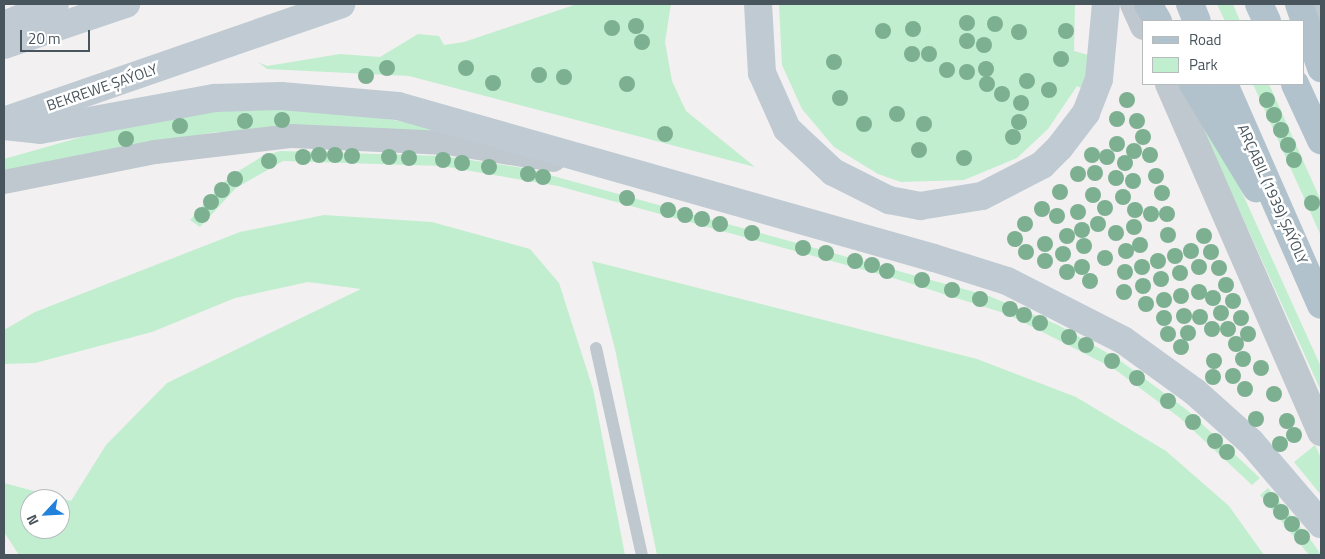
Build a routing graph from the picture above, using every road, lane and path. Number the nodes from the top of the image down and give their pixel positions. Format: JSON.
{"nodes":[{"id":1,"x":54,"y":4,"type":"edge"},
{"id":2,"x":126,"y":4,"type":"edge"},
{"id":3,"x":341,"y":4,"type":"edge"},
{"id":4,"x":758,"y":4,"type":"edge"},
{"id":5,"x":1106,"y":4,"type":"edge"},
{"id":6,"x":1134,"y":4,"type":"edge"},
{"id":7,"x":1148,"y":4,"type":"edge"},
{"id":8,"x":1190,"y":4,"type":"edge"},
{"id":9,"x":1259,"y":4,"type":"edge"},
{"id":10,"x":1299,"y":4,"type":"edge"},
{"id":11,"x":1314,"y":4,"type":"edge"},
{"id":12,"x":1321,"y":19,"type":"edge"},
{"id":13,"x":1157,"y":20,"type":"edge"},
{"id":14,"x":1197,"y":20,"type":"edge"},
{"id":15,"x":1267,"y":20,"type":"edge"},
{"id":16,"x":1304,"y":20,"type":"edge"},
{"id":17,"x":1305,"y":21,"type":"edge"},
{"id":18,"x":1142,"y":22,"type":"edge"},
{"id":19,"x":4,"y":25,"type":"edge"},
{"id":20,"x":4,"y":45,"type":"edge"},
{"id":21,"x":1321,"y":68,"type":"edge"},
{"id":22,"x":1169,"y":85,"type":"edge"},
{"id":23,"x":1195,"y":85,"type":"edge"},
{"id":24,"x":1224,"y":85,"type":"edge"},
{"id":25,"x":1295,"y":85,"type":"edge"},
{"id":26,"x":4,"y":120,"type":"edge"},
{"id":27,"x":4,"y":126,"type":"edge"},
{"id":28,"x":1321,"y":140,"type":"edge"},
{"id":29,"x":618,"y":171,"type":"junction"},
{"id":30,"x":4,"y":182,"type":"edge"},
{"id":31,"x":1290,"y":235,"type":"junction"},
{"id":32,"x":1321,"y":305,"type":"edge"},
{"id":33,"x":596,"y":348,"type":"dead end"},
{"id":34,"x":1321,"y":432,"type":"edge"},
{"id":35,"x":1321,"y":524,"type":"edge"},
{"id":36,"x":642,"y":555,"type":"edge"}],
"edges":[{"from":1,"to":19,"type":"main road"},
{"from":2,"to":20,"type":"main road"},
{"from":3,"to":26,"type":"main road","name":"BEKREWE ŞAÝOLY"},
{"from":4,"to":5,"type":"main road"},
{"from":6,"to":18,"type":"street"},
{"from":7,"to":13,"type":"main road"},
{"from":8,"to":14,"type":"main road"},
{"from":9,"to":15,"type":"main road"},
{"from":10,"to":16,"type":"main road"},
{"from":11,"to":12,"type":"street"},
{"from":17,"to":21,"type":"main road"},
{"from":22,"to":34,"type":"street"},
{"from":23,"to":31,"type":"main road"},
{"from":24,"to":31,"type":"main road","name":"ARÇABIL (1939) ŞAÝOLY"},
{"from":25,"to":28,"type":"main road"},
{"from":27,"to":29,"type":"main road"},
{"from":29,"to":30,"type":"street"},
{"from":29,"to":35,"type":"main road"},
{"from":31,"to":32,"type":"main road","name":"ARÇABIL (1939) ŞAÝOLY"},
{"from":33,"to":36,"type":"lane"}]}
